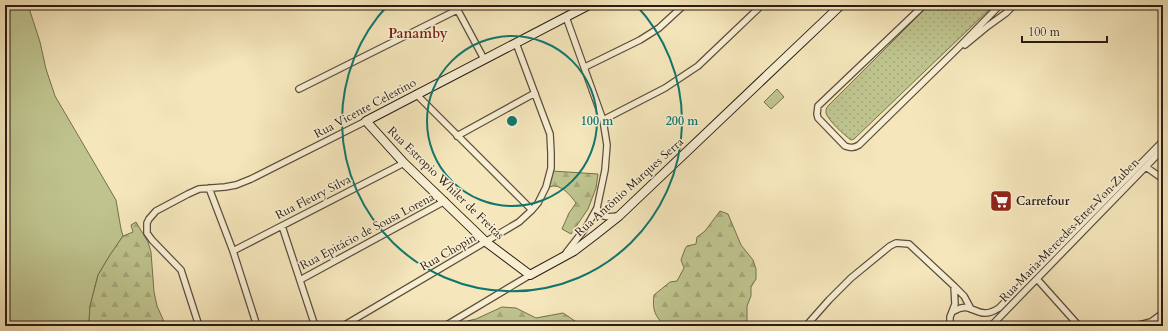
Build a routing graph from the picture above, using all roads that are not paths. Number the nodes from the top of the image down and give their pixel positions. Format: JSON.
{"nodes":[{"id":1,"x":589,"y":5,"type":"edge"},
{"id":2,"x":684,"y":5,"type":"edge"},
{"id":3,"x":762,"y":5,"type":"edge"},
{"id":4,"x":841,"y":5,"type":"edge"},
{"id":5,"x":924,"y":5,"type":"edge"},
{"id":6,"x":1000,"y":5,"type":"edge"},
{"id":7,"x":1014,"y":5,"type":"edge"},
{"id":8,"x":456,"y":7,"type":"edge"},
{"id":9,"x":566,"y":17,"type":"junction"},
{"id":10,"x":516,"y":43,"type":"junction"},
{"id":11,"x":956,"y":50,"type":"junction"},
{"id":12,"x":484,"y":59,"type":"junction"},
{"id":13,"x":585,"y":67,"type":"junction"},
{"id":14,"x":299,"y":90,"type":"dead end"},
{"id":15,"x":535,"y":93,"type":"junction"},
{"id":16,"x":416,"y":94,"type":"junction"},
{"id":17,"x":603,"y":120,"type":"junction"},
{"id":18,"x":366,"y":121,"type":"junction"},
{"id":19,"x":457,"y":136,"type":"junction"},
{"id":20,"x":1163,"y":141,"type":"edge"},
{"id":21,"x":1163,"y":149,"type":"edge"},
{"id":22,"x":404,"y":162,"type":"junction"},
{"id":23,"x":1146,"y":167,"type":"junction"},
{"id":24,"x":1163,"y":179,"type":"edge"},
{"id":25,"x":209,"y":188,"type":"junction"},
{"id":26,"x":445,"y":201,"type":"junction"},
{"id":27,"x":597,"y":208,"type":"junction"},
{"id":28,"x":532,"y":210,"type":"junction"},
{"id":29,"x":619,"y":216,"type":"junction"},
{"id":30,"x":282,"y":226,"type":"junction"},
{"id":31,"x":486,"y":242,"type":"junction"},
{"id":32,"x":233,"y":251,"type":"junction"},
{"id":33,"x":562,"y":258,"type":"junction"},
{"id":34,"x":530,"y":275,"type":"junction"},
{"id":35,"x":1037,"y":279,"type":"junction"},
{"id":36,"x":300,"y":280,"type":"junction"},
{"id":37,"x":954,"y":286,"type":"junction"},
{"id":38,"x":971,"y":309,"type":"junction"},
{"id":39,"x":954,"y":311,"type":"junction"},
{"id":40,"x":1163,"y":313,"type":"edge"},
{"id":41,"x":199,"y":326,"type":"edge"},
{"id":42,"x":257,"y":326,"type":"edge"},
{"id":43,"x":315,"y":326,"type":"edge"},
{"id":44,"x":343,"y":326,"type":"edge"},
{"id":45,"x":445,"y":326,"type":"edge"},
{"id":46,"x":806,"y":326,"type":"edge"},
{"id":47,"x":950,"y":326,"type":"edge"},
{"id":48,"x":991,"y":326,"type":"edge"},
{"id":49,"x":1079,"y":326,"type":"edge"},
{"id":50,"x":1135,"y":326,"type":"edge"}],
"edges":[{"from":1,"to":9,"type":"street","name":"Rua Vicente Celestino"},
{"from":2,"to":13,"type":"street"},
{"from":3,"to":17,"type":"street"},
{"from":4,"to":29,"type":"street","name":"Rua Antônio Marques Serra"},
{"from":5,"to":11,"type":"street"},
{"from":6,"to":11,"type":"street"},
{"from":7,"to":11,"type":"street"},
{"from":8,"to":12,"type":"street"},
{"from":8,"to":14,"type":"street"},
{"from":9,"to":10,"type":"street","name":"Rua Vicente Celestino"},
{"from":9,"to":13,"type":"street"},
{"from":10,"to":12,"type":"street","name":"Rua Vicente Celestino"},
{"from":10,"to":15,"type":"street","name":"Rua Chopin"},
{"from":12,"to":16,"type":"street","name":"Rua Vicente Celestino"},
{"from":13,"to":17,"type":"street"},
{"from":15,"to":19,"type":"street"},
{"from":15,"to":28,"type":"street","name":"Rua Chopin"},
{"from":16,"to":18,"type":"street","name":"Rua Vicente Celestino"},
{"from":16,"to":19,"type":"street"},
{"from":17,"to":27,"type":"street"},
{"from":18,"to":22,"type":"street","name":"Rua Estropio Whiler de Freitas"},
{"from":18,"to":25,"type":"street","name":"Rua Vicente Celestino"},
{"from":19,"to":28,"type":"street"},
{"from":20,"to":38,"type":"street","name":"Rua Maria Mercedes Etter Von Zuben"},
{"from":21,"to":23,"type":"street","name":"Rua Maria Mercedes Etter Von Zuben"},
{"from":22,"to":26,"type":"street","name":"Rua Estropio Whiler de Freitas"},
{"from":22,"to":30,"type":"street","name":"Rua Fleury Silva"},
{"from":23,"to":24,"type":"street"},
{"from":23,"to":35,"type":"street","name":"Rua Maria Mercedes Etter Von Zuben"},
{"from":25,"to":32,"type":"street"},
{"from":25,"to":41,"type":"street","name":"Rua Vicente Celestino"},
{"from":26,"to":31,"type":"street","name":"Rua Estropio Whiler de Freitas"},
{"from":26,"to":36,"type":"street","name":"Rua Epitácio de Sousa Lorena"},
{"from":27,"to":29,"type":"street"},
{"from":27,"to":33,"type":"street"},
{"from":28,"to":31,"type":"street","name":"Rua Chopin"},
{"from":29,"to":33,"type":"street","name":"Rua Antônio Marques Serra"},
{"from":30,"to":32,"type":"street","name":"Rua Fleury Silva"},
{"from":30,"to":36,"type":"street"},
{"from":31,"to":34,"type":"street","name":"Rua Estropio Whiler de Freitas"},
{"from":31,"to":44,"type":"street","name":"Rua Chopin"},
{"from":32,"to":42,"type":"street"},
{"from":33,"to":34,"type":"street","name":"Rua Antônio Marques Serra"},
{"from":34,"to":45,"type":"street","name":"Rua Antônio Marques Serra"},
{"from":35,"to":48,"type":"street","name":"Rua Maria Mercedes Etter Von Zuben"},
{"from":35,"to":49,"type":"street"},
{"from":36,"to":43,"type":"street"},
{"from":37,"to":38,"type":"street"},
{"from":37,"to":39,"type":"street"},
{"from":37,"to":46,"type":"street"},
{"from":38,"to":39,"type":"street","name":"Rua Maria Mercedes Etter Von Zuben"},
{"from":39,"to":47,"type":"street"},
{"from":40,"to":50,"type":"street"}]}
